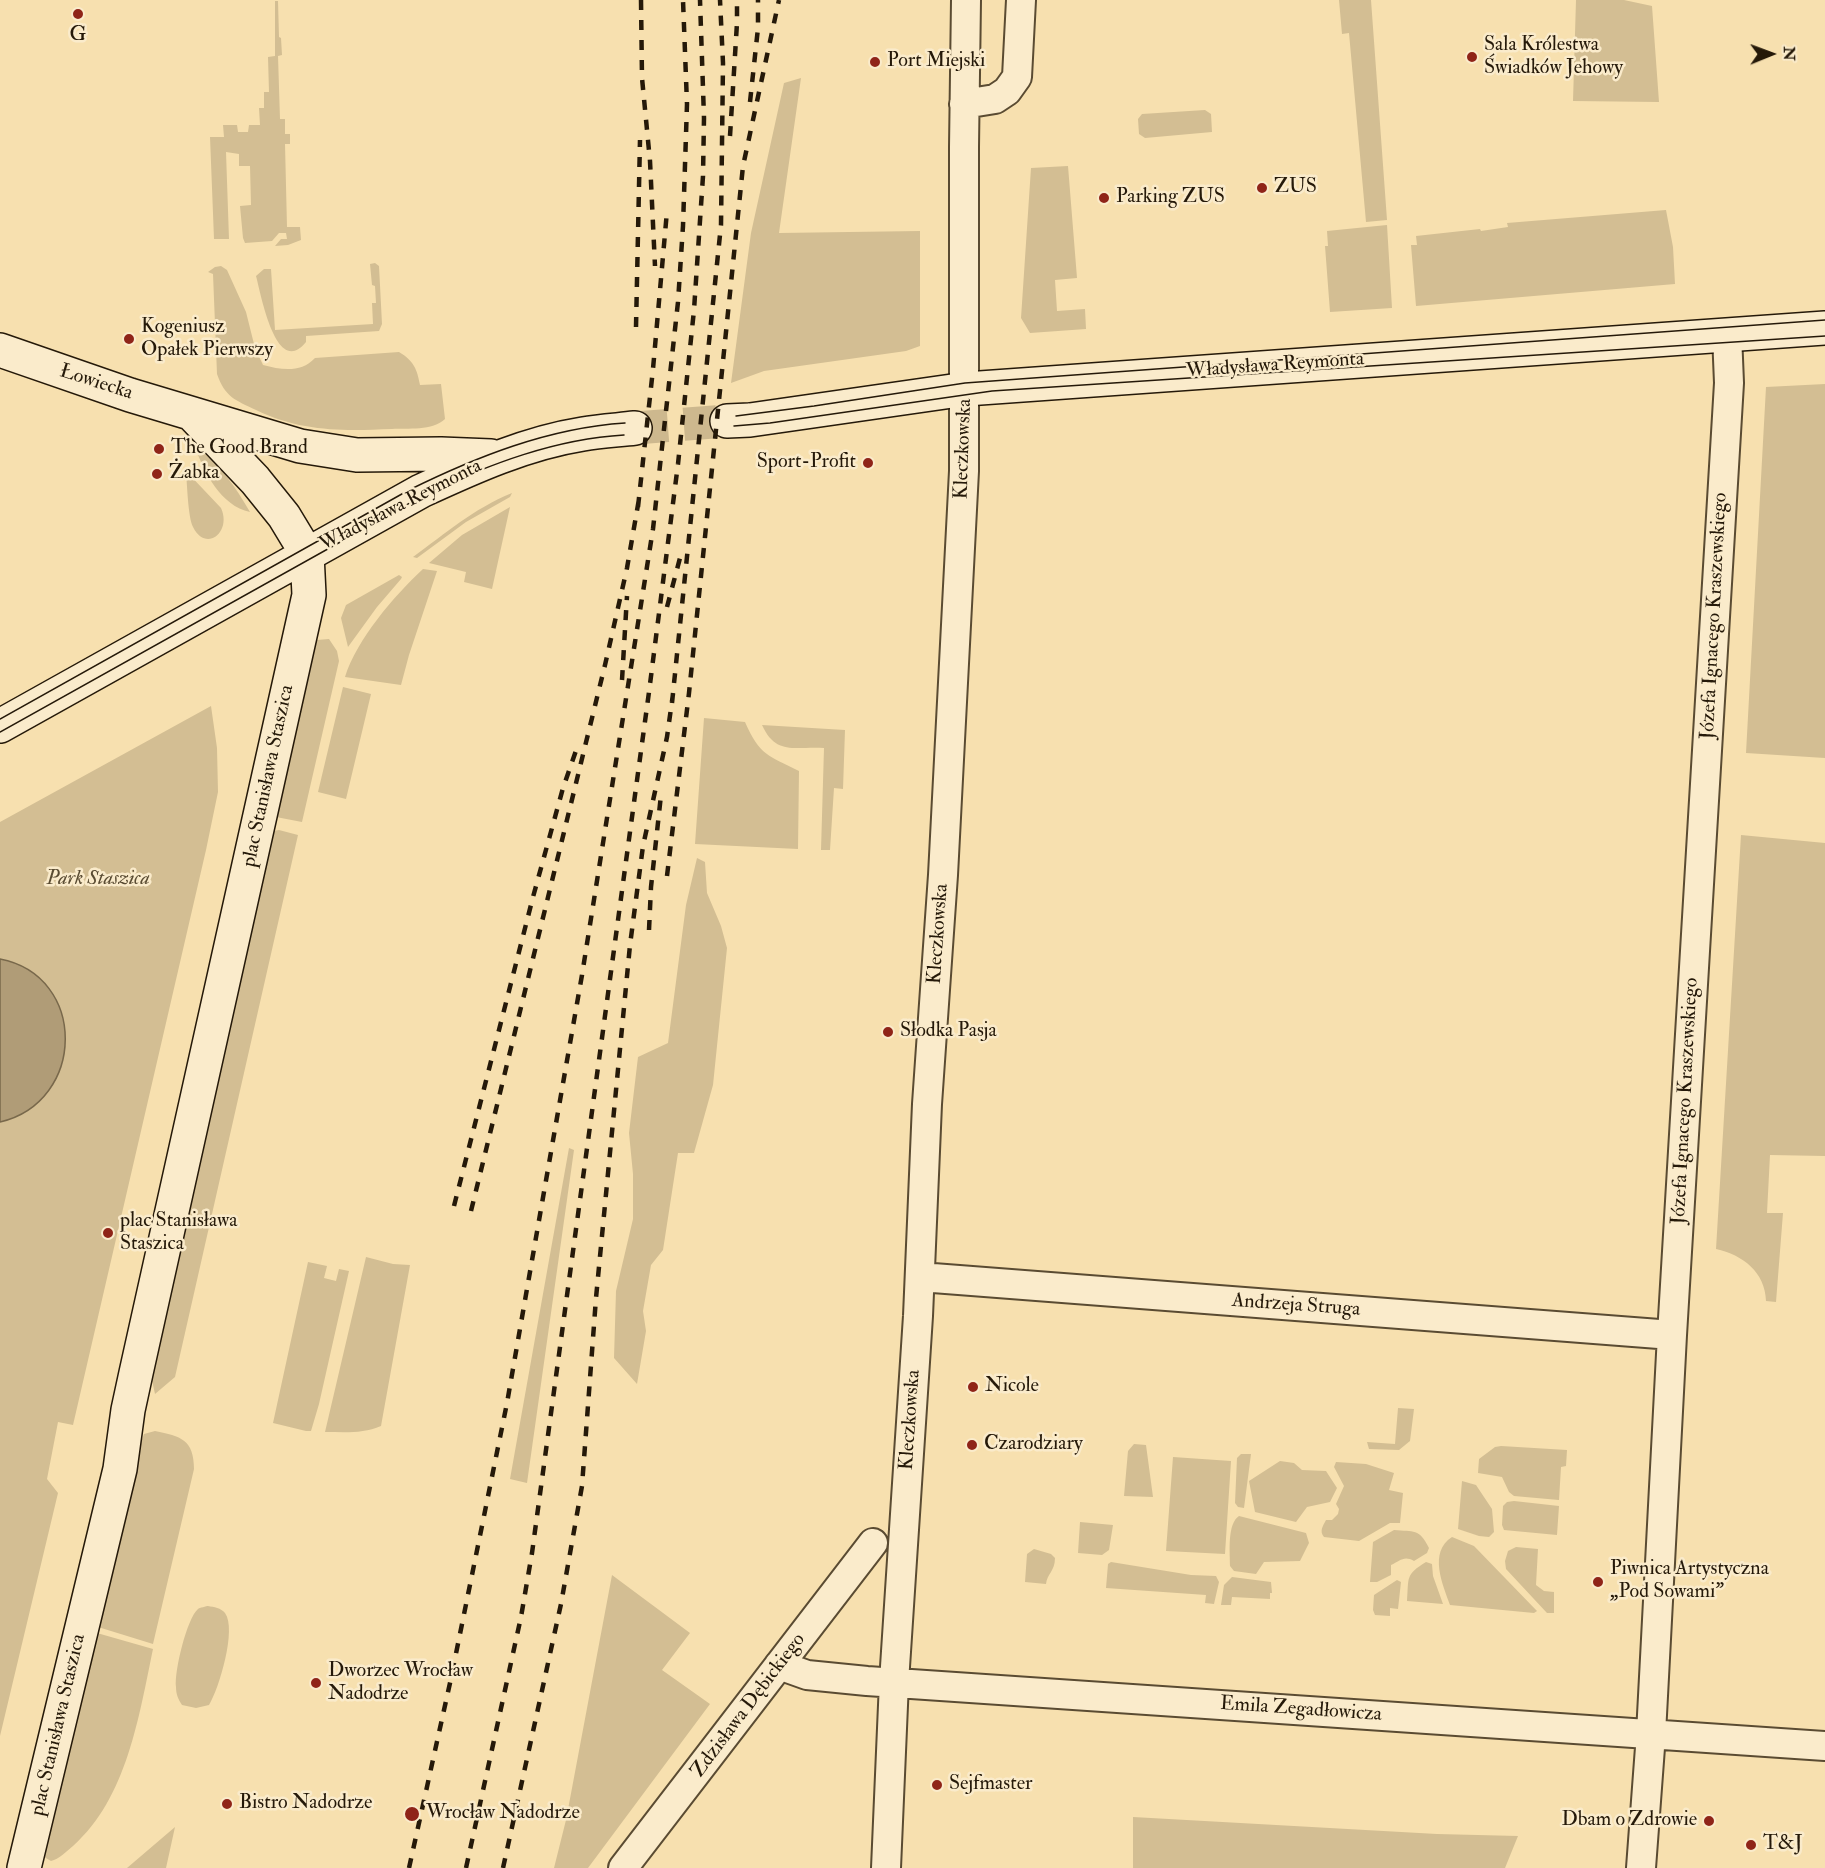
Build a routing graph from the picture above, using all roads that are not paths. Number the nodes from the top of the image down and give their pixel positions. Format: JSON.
{"nodes":[{"id":1,"x":966,"y":0,"type":"edge"},
{"id":2,"x":1020,"y":0,"type":"edge"},
{"id":3,"x":964,"y":104,"type":"junction"},
{"id":4,"x":1825,"y":328,"type":"edge"},
{"id":5,"x":1727,"y":334,"type":"junction"},
{"id":6,"x":0,"y":350,"type":"edge"},
{"id":7,"x":966,"y":389,"type":"junction"},
{"id":8,"x":192,"y":414,"type":"junction"},
{"id":9,"x":727,"y":421,"type":"tunnel mouth"},
{"id":10,"x":238,"y":427,"type":"junction"},
{"id":11,"x":635,"y":428,"type":"tunnel mouth"},
{"id":12,"x":499,"y":457,"type":"junction"},
{"id":13,"x":276,"y":505,"type":"junction"},
{"id":14,"x":307,"y":554,"type":"junction"},
{"id":15,"x":0,"y":726,"type":"edge"},
{"id":16,"x":920,"y":1277,"type":"junction"},
{"id":17,"x":1671,"y":1335,"type":"junction"},
{"id":18,"x":873,"y":1543,"type":"dead end"},
{"id":19,"x":779,"y":1665,"type":"junction"},
{"id":20,"x":894,"y":1682,"type":"junction"},
{"id":21,"x":1651,"y":1734,"type":"junction"},
{"id":22,"x":1825,"y":1746,"type":"edge"},
{"id":23,"x":24,"y":1868,"type":"edge"},
{"id":24,"x":623,"y":1868,"type":"edge"},
{"id":25,"x":886,"y":1868,"type":"edge"},
{"id":26,"x":1641,"y":1868,"type":"edge"}],
"edges":[{"from":1,"to":3,"type":"street","name":"Kleczkowska"},
{"from":2,"to":3,"type":"street"},
{"from":3,"to":7,"type":"street","name":"Kleczkowska"},
{"from":4,"to":5,"type":"main road","name":"Władysława Reymonta"},
{"from":5,"to":7,"type":"main road","name":"Władysława Reymonta"},
{"from":5,"to":17,"type":"street","name":"Józefa Ignacego Kraszewskiego"},
{"from":6,"to":8,"type":"main road","name":"Łowiecka"},
{"from":7,"to":9,"type":"main road","name":"Władysława Reymonta"},
{"from":7,"to":16,"type":"street","name":"Kleczkowska"},
{"from":8,"to":10,"type":"main road","name":"Łowiecka"},
{"from":8,"to":13,"type":"main road","name":"Łowiecka"},
{"from":10,"to":12,"type":"main road"},
{"from":10,"to":13,"type":"main road","name":"Łowiecka"},
{"from":11,"to":12,"type":"main road","name":"Władysława Reymonta"},
{"from":12,"to":14,"type":"main road","name":"Władysława Reymonta"},
{"from":13,"to":14,"type":"main road","name":"Łowiecka"},
{"from":14,"to":15,"type":"main road"},
{"from":14,"to":23,"type":"main road","name":"plac Stanisława Staszica"},
{"from":16,"to":17,"type":"street","name":"Andrzeja Struga"},
{"from":16,"to":20,"type":"street","name":"Kleczkowska"},
{"from":17,"to":21,"type":"street","name":"Józefa Ignacego Kraszewskiego"},
{"from":18,"to":19,"type":"street","name":"Zdzisława Dębickiego"},
{"from":19,"to":20,"type":"street","name":"Emila Zegadłowicza"},
{"from":19,"to":24,"type":"street","name":"Zdzisława Dębickiego"},
{"from":20,"to":21,"type":"street","name":"Emila Zegadłowicza"},
{"from":20,"to":25,"type":"street","name":"Kleczkowska"},
{"from":21,"to":22,"type":"street","name":"Emila Zegadłowicza"},
{"from":21,"to":26,"type":"street","name":"Józefa Ignacego Kraszewskiego"}]}
